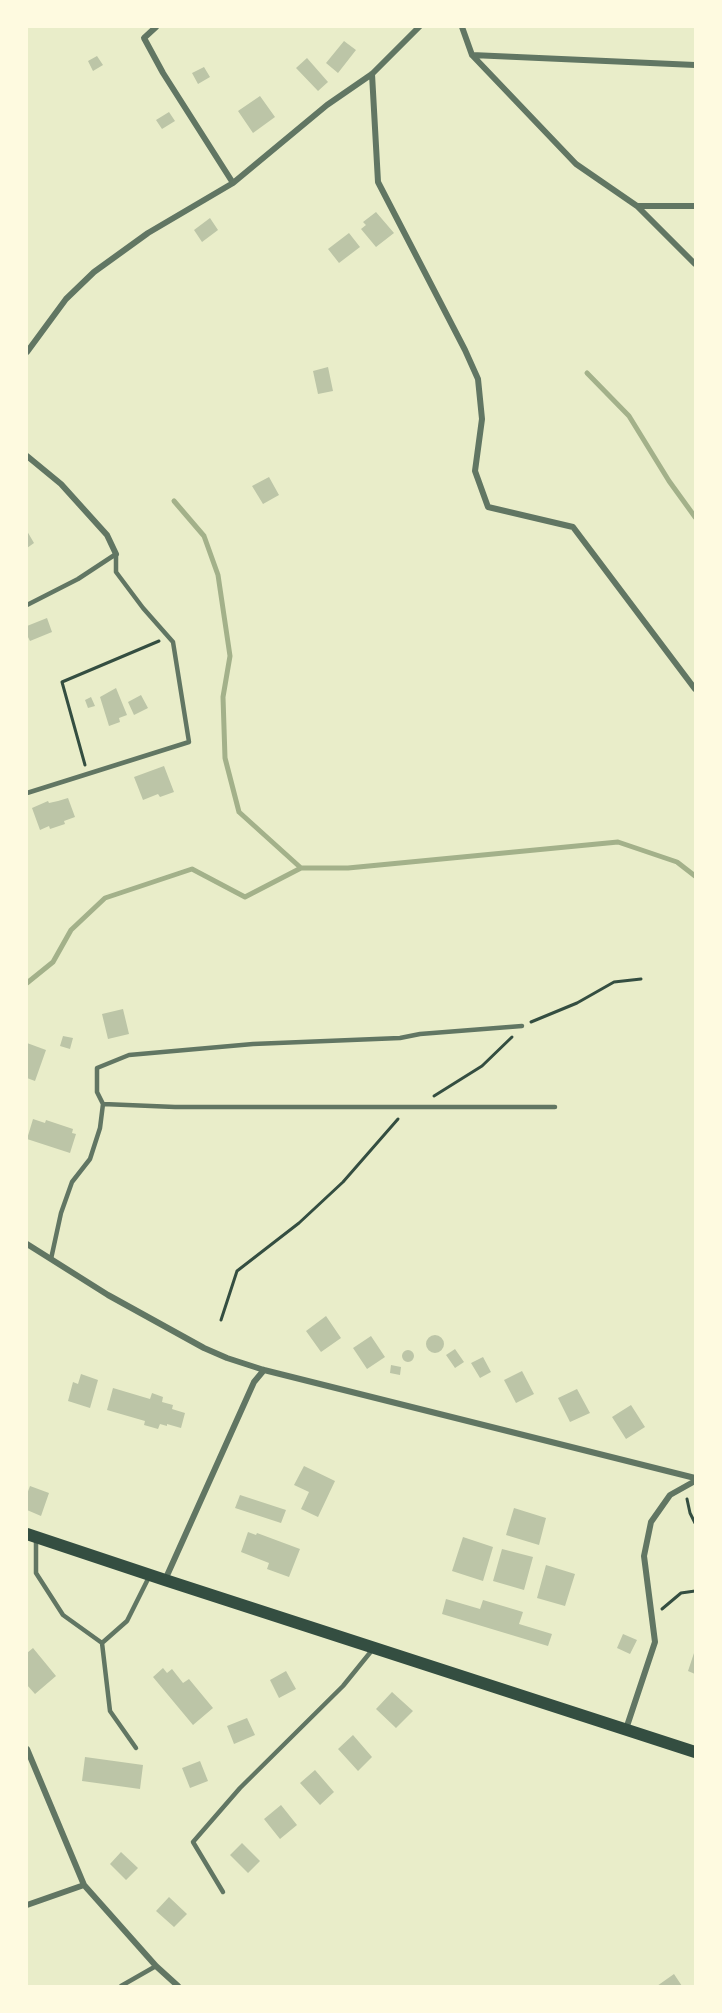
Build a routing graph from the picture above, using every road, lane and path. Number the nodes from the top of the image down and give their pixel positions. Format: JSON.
{"nodes":[{"id":1,"x":156,"y":27,"type":"edge"},
{"id":2,"x":419,"y":27,"type":"edge"},
{"id":3,"x":462,"y":27,"type":"edge"},
{"id":4,"x":472,"y":55,"type":"junction"},
{"id":5,"x":695,"y":65,"type":"edge"},
{"id":6,"x":372,"y":74,"type":"junction"},
{"id":7,"x":233,"y":183,"type":"junction"},
{"id":8,"x":637,"y":206,"type":"junction"},
{"id":9,"x":695,"y":206,"type":"edge"},
{"id":10,"x":695,"y":264,"type":"edge"},
{"id":11,"x":27,"y":352,"type":"edge"},
{"id":12,"x":27,"y":456,"type":"edge"},
{"id":13,"x":116,"y":554,"type":"junction"},
{"id":14,"x":27,"y":605,"type":"edge"},
{"id":15,"x":169,"y":637,"type":"junction"},
{"id":16,"x":695,"y":689,"type":"edge"},
{"id":17,"x":88,"y":775,"type":"junction"},
{"id":18,"x":27,"y":793,"type":"edge"},
{"id":19,"x":641,"y":979,"type":"dead end"},
{"id":20,"x":522,"y":1026,"type":"junction"},
{"id":21,"x":103,"y":1104,"type":"junction"},
{"id":22,"x":416,"y":1107,"type":"junction"},
{"id":23,"x":555,"y":1107,"type":"dead end"},
{"id":24,"x":27,"y":1244,"type":"edge"},
{"id":25,"x":51,"y":1259,"type":"junction"},
{"id":26,"x":221,"y":1320,"type":"dead end"},
{"id":27,"x":264,"y":1370,"type":"junction"},
{"id":28,"x":695,"y":1479,"type":"edge"},
{"id":29,"x":685,"y":1487,"type":"junction"},
{"id":30,"x":695,"y":1523,"type":"edge"},
{"id":31,"x":32,"y":1535,"type":"edge"},
{"id":32,"x":150,"y":1575,"type":"junction"},
{"id":33,"x":165,"y":1580,"type":"junction"},
{"id":34,"x":695,"y":1591,"type":"edge"},
{"id":35,"x":653,"y":1619,"type":"junction"},
{"id":36,"x":102,"y":1643,"type":"junction"},
{"id":37,"x":375,"y":1647,"type":"junction"},
{"id":38,"x":626,"y":1729,"type":"junction"},
{"id":39,"x":136,"y":1748,"type":"dead end"},
{"id":40,"x":27,"y":1749,"type":"edge"},
{"id":41,"x":695,"y":1752,"type":"edge"},
{"id":42,"x":84,"y":1885,"type":"junction"},
{"id":43,"x":223,"y":1892,"type":"dead end"},
{"id":44,"x":27,"y":1905,"type":"edge"},
{"id":45,"x":156,"y":1966,"type":"junction"},
{"id":46,"x":121,"y":1986,"type":"edge"},
{"id":47,"x":178,"y":1986,"type":"edge"}],
"edges":[{"from":1,"to":7,"type":"street"},
{"from":2,"to":6,"type":"street"},
{"from":3,"to":4,"type":"street"},
{"from":4,"to":5,"type":"street"},
{"from":4,"to":8,"type":"street"},
{"from":6,"to":7,"type":"street"},
{"from":6,"to":16,"type":"street"},
{"from":7,"to":11,"type":"street"},
{"from":8,"to":9,"type":"street"},
{"from":8,"to":10,"type":"street"},
{"from":12,"to":13,"type":"street"},
{"from":13,"to":14,"type":"lane"},
{"from":13,"to":15,"type":"lane"},
{"from":15,"to":17,"type":"path"},
{"from":15,"to":17,"type":"lane"},
{"from":17,"to":18,"type":"lane"},
{"from":19,"to":20,"type":"path"},
{"from":20,"to":21,"type":"lane"},
{"from":20,"to":22,"type":"path"},
{"from":21,"to":22,"type":"lane"},
{"from":21,"to":25,"type":"lane"},
{"from":22,"to":23,"type":"lane"},
{"from":22,"to":26,"type":"path"},
{"from":24,"to":25,"type":"street"},
{"from":25,"to":27,"type":"street"},
{"from":27,"to":28,"type":"street"},
{"from":27,"to":33,"type":"street"},
{"from":28,"to":29,"type":"street"},
{"from":29,"to":30,"type":"path"},
{"from":29,"to":35,"type":"street"},
{"from":31,"to":32,"type":"main road"},
{"from":31,"to":36,"type":"lane"},
{"from":32,"to":33,"type":"main road"},
{"from":32,"to":36,"type":"lane"},
{"from":33,"to":37,"type":"main road"},
{"from":34,"to":35,"type":"path"},
{"from":35,"to":38,"type":"street"},
{"from":36,"to":39,"type":"lane"},
{"from":37,"to":38,"type":"main road"},
{"from":37,"to":43,"type":"lane"},
{"from":38,"to":41,"type":"main road"},
{"from":40,"to":42,"type":"street"},
{"from":42,"to":44,"type":"street"},
{"from":42,"to":45,"type":"street"},
{"from":45,"to":46,"type":"lane"},
{"from":45,"to":47,"type":"street"}]}
